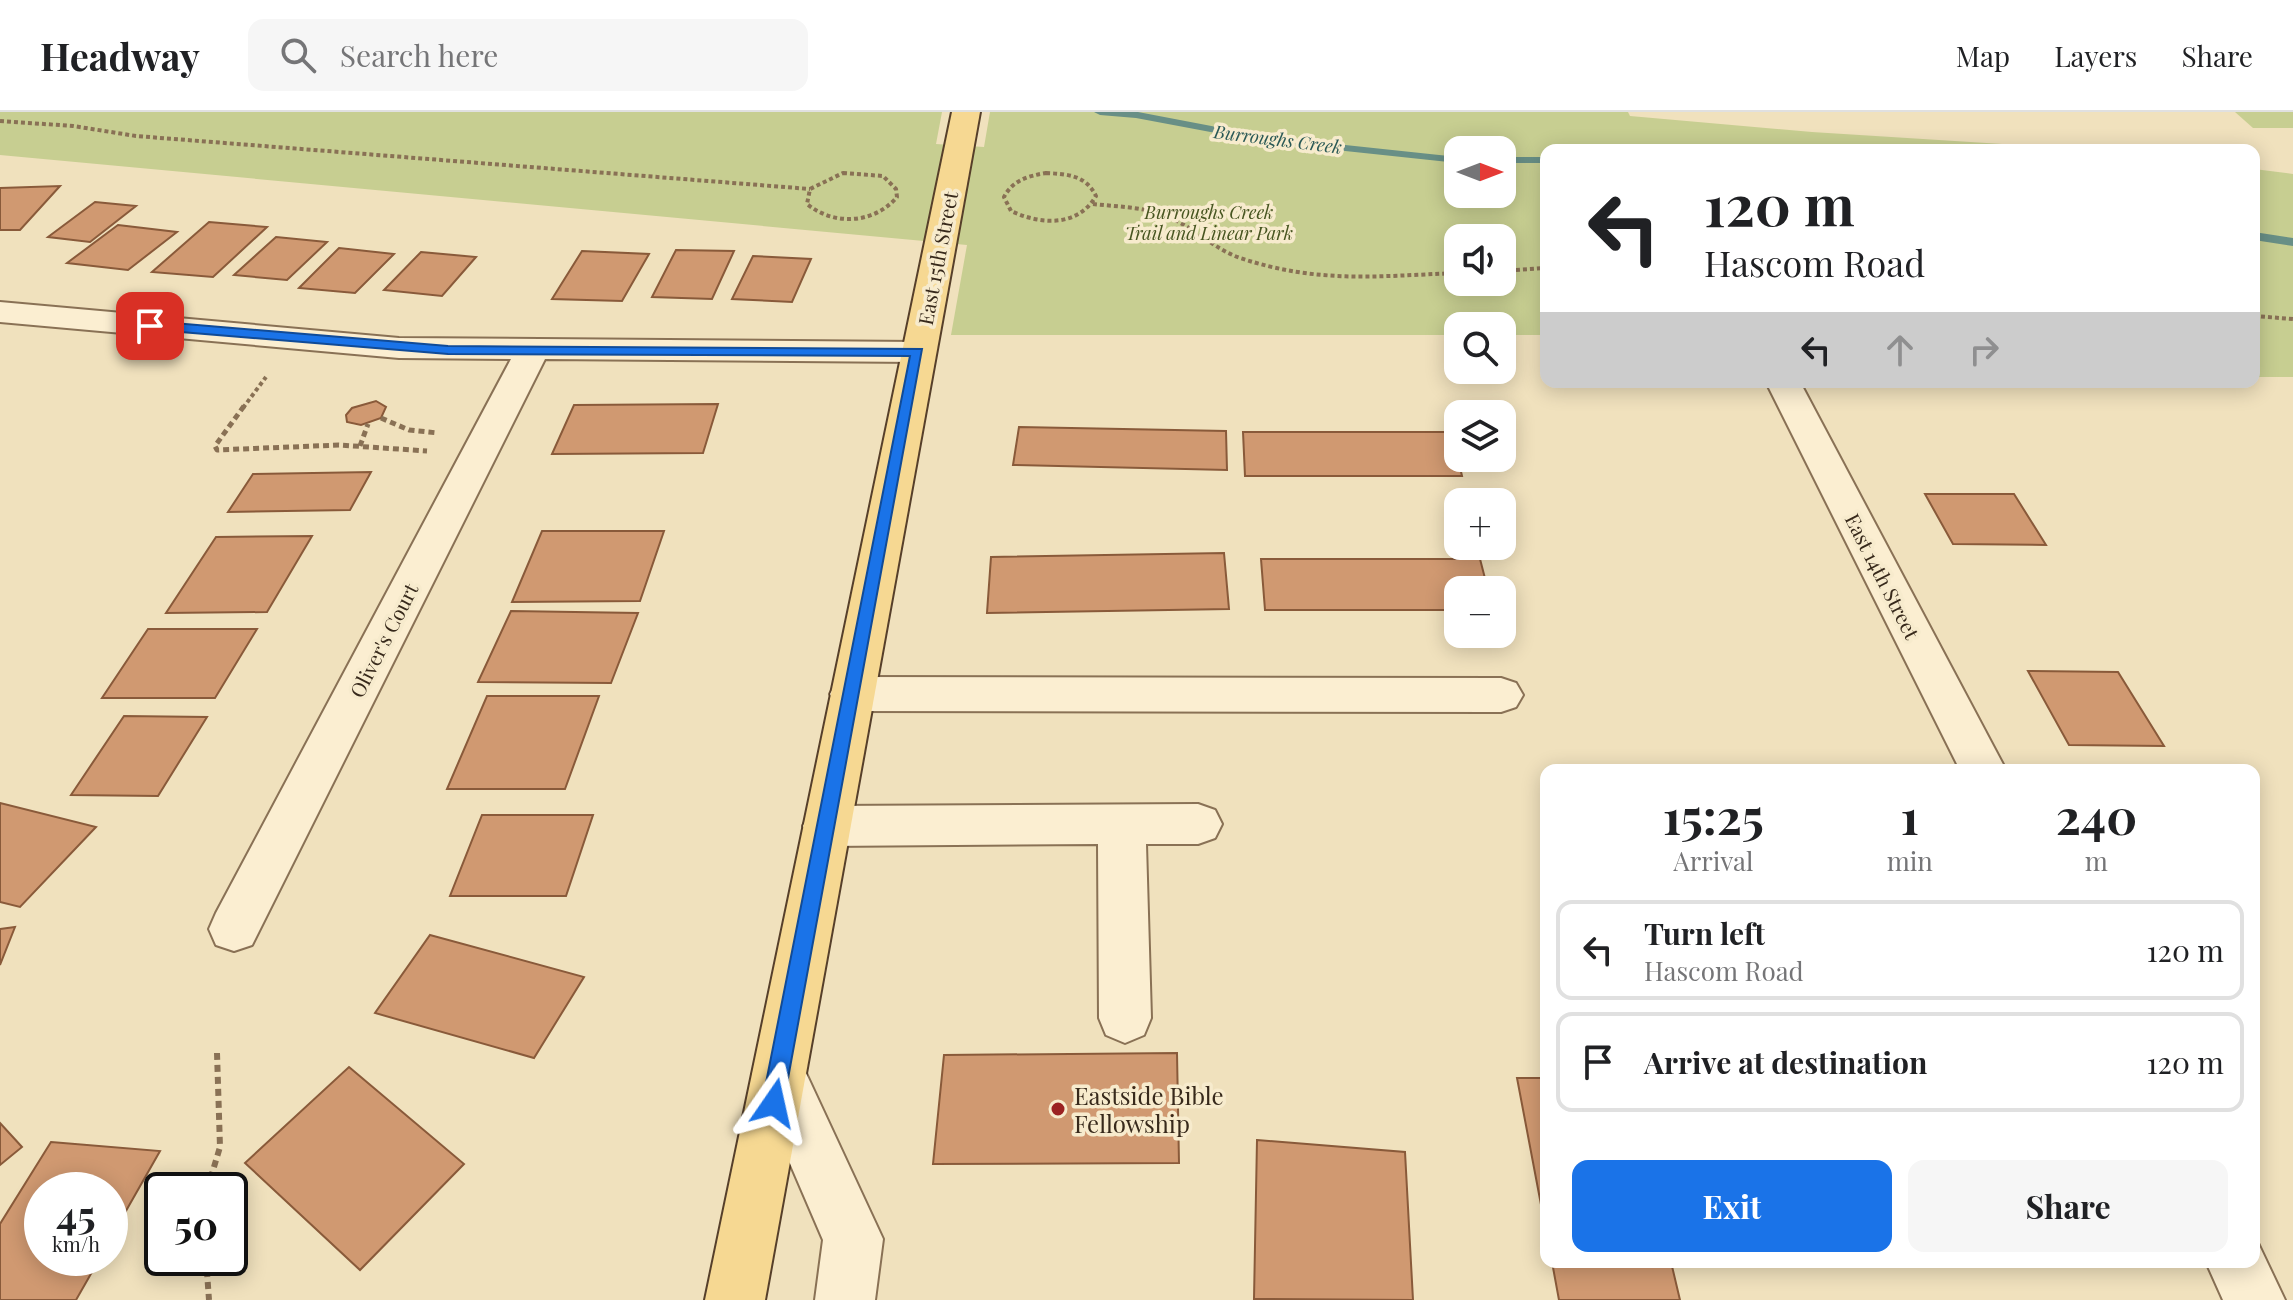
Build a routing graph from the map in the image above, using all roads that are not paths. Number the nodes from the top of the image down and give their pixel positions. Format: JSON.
{"nodes":[{"id":1,"x":966,"y":112,"type":"edge"},
{"id":2,"x":0,"y":312,"type":"edge"},
{"id":3,"x":533,"y":350,"type":"junction"},
{"id":4,"x":917,"y":352,"type":"junction"},
{"id":5,"x":1786,"y":388,"type":"edge"},
{"id":6,"x":852,"y":694,"type":"junction"},
{"id":7,"x":1501,"y":695,"type":"dead end"},
{"id":8,"x":1980,"y":764,"type":"edge"},
{"id":9,"x":1122,"y":824,"type":"junction"},
{"id":10,"x":1198,"y":824,"type":"dead end"},
{"id":11,"x":827,"y":826,"type":"junction"},
{"id":12,"x":234,"y":929,"type":"dead end"},
{"id":13,"x":1125,"y":1018,"type":"dead end"},
{"id":14,"x":779,"y":1075,"type":"junction"},
{"id":15,"x":2239,"y":1268,"type":"edge"},
{"id":16,"x":735,"y":1300,"type":"edge"},
{"id":17,"x":845,"y":1300,"type":"edge"},
{"id":18,"x":2255,"y":1300,"type":"edge"}],
"edges":[{"from":1,"to":4,"type":"main road","name":"East 15th Street"},
{"from":2,"to":3,"type":"street"},
{"from":3,"to":4,"type":"street"},
{"from":3,"to":12,"type":"street","name":"Oliver's Court"},
{"from":4,"to":6,"type":"main road","name":"East 15th Street"},
{"from":5,"to":8,"type":"street","name":"East 14th Street"},
{"from":6,"to":7,"type":"street"},
{"from":6,"to":11,"type":"main road","name":"East 15th Street"},
{"from":9,"to":10,"type":"street"},
{"from":9,"to":11,"type":"street"},
{"from":9,"to":13,"type":"street"},
{"from":11,"to":14,"type":"main road","name":"East 15th Street"},
{"from":14,"to":16,"type":"main road","name":"East 15th Street"},
{"from":14,"to":17,"type":"street"},
{"from":15,"to":18,"type":"street"}]}
